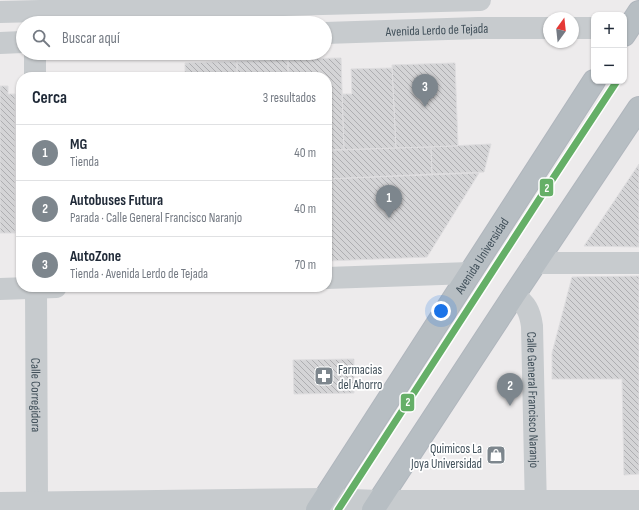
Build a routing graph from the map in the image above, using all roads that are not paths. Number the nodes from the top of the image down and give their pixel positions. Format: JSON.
{"nodes":[{"id":1,"x":480,"y":0,"type":"edge"},
{"id":2,"x":373,"y":1,"type":"edge"},
{"id":3,"x":0,"y":12,"type":"edge"},
{"id":4,"x":28,"y":16,"type":"edge"},
{"id":5,"x":56,"y":16,"type":"edge"},
{"id":6,"x":543,"y":28,"type":"edge"},
{"id":7,"x":579,"y":28,"type":"edge"},
{"id":8,"x":591,"y":28,"type":"edge"},
{"id":9,"x":332,"y":33,"type":"edge"},
{"id":10,"x":0,"y":42,"type":"edge"},
{"id":11,"x":16,"y":42,"type":"edge"},
{"id":12,"x":35,"y":60,"type":"edge"},
{"id":13,"x":35,"y":72,"type":"edge"},
{"id":14,"x":592,"y":84,"type":"edge"},
{"id":15,"x":639,"y":108,"type":"edge"},
{"id":16,"x":535,"y":263,"type":"junction"},
{"id":17,"x":639,"y":263,"type":"edge"},
{"id":18,"x":470,"y":272,"type":"junction"},
{"id":19,"x":332,"y":278,"type":"edge"},
{"id":20,"x":16,"y":288,"type":"edge"},
{"id":21,"x":0,"y":289,"type":"edge"},
{"id":22,"x":43,"y":292,"type":"edge"},
{"id":23,"x":514,"y":295,"type":"junction"},
{"id":24,"x":639,"y":501,"type":"edge"},
{"id":25,"x":37,"y":503,"type":"junction"},
{"id":26,"x":0,"y":504,"type":"edge"},
{"id":27,"x":321,"y":504,"type":"edge"},
{"id":28,"x":376,"y":505,"type":"edge"},
{"id":29,"x":536,"y":506,"type":"edge"}],
"edges":[{"from":1,"to":2,"type":"street"},
{"from":2,"to":5,"type":"street"},
{"from":3,"to":4,"type":"street"},
{"from":6,"to":9,"type":"street","name":"Avenida Lerdo de Tejada"},
{"from":7,"to":8,"type":"street"},
{"from":10,"to":11,"type":"street"},
{"from":12,"to":13,"type":"street"},
{"from":14,"to":18,"type":"highway","name":"Avenida Universidad"},
{"from":15,"to":16,"type":"highway"},
{"from":16,"to":17,"type":"street"},
{"from":16,"to":23,"type":"highway"},
{"from":18,"to":19,"type":"street"},
{"from":18,"to":27,"type":"highway","name":"Avenida Universidad"},
{"from":20,"to":21,"type":"street"},
{"from":22,"to":25,"type":"street","name":"Calle Corregidora"},
{"from":23,"to":28,"type":"highway"},
{"from":23,"to":29,"type":"street","name":"Calle General Francisco Naranjo"},
{"from":24,"to":29,"type":"street"},
{"from":25,"to":26,"type":"street"},
{"from":25,"to":27,"type":"street"},
{"from":27,"to":28,"type":"street"},
{"from":28,"to":29,"type":"street"}]}
